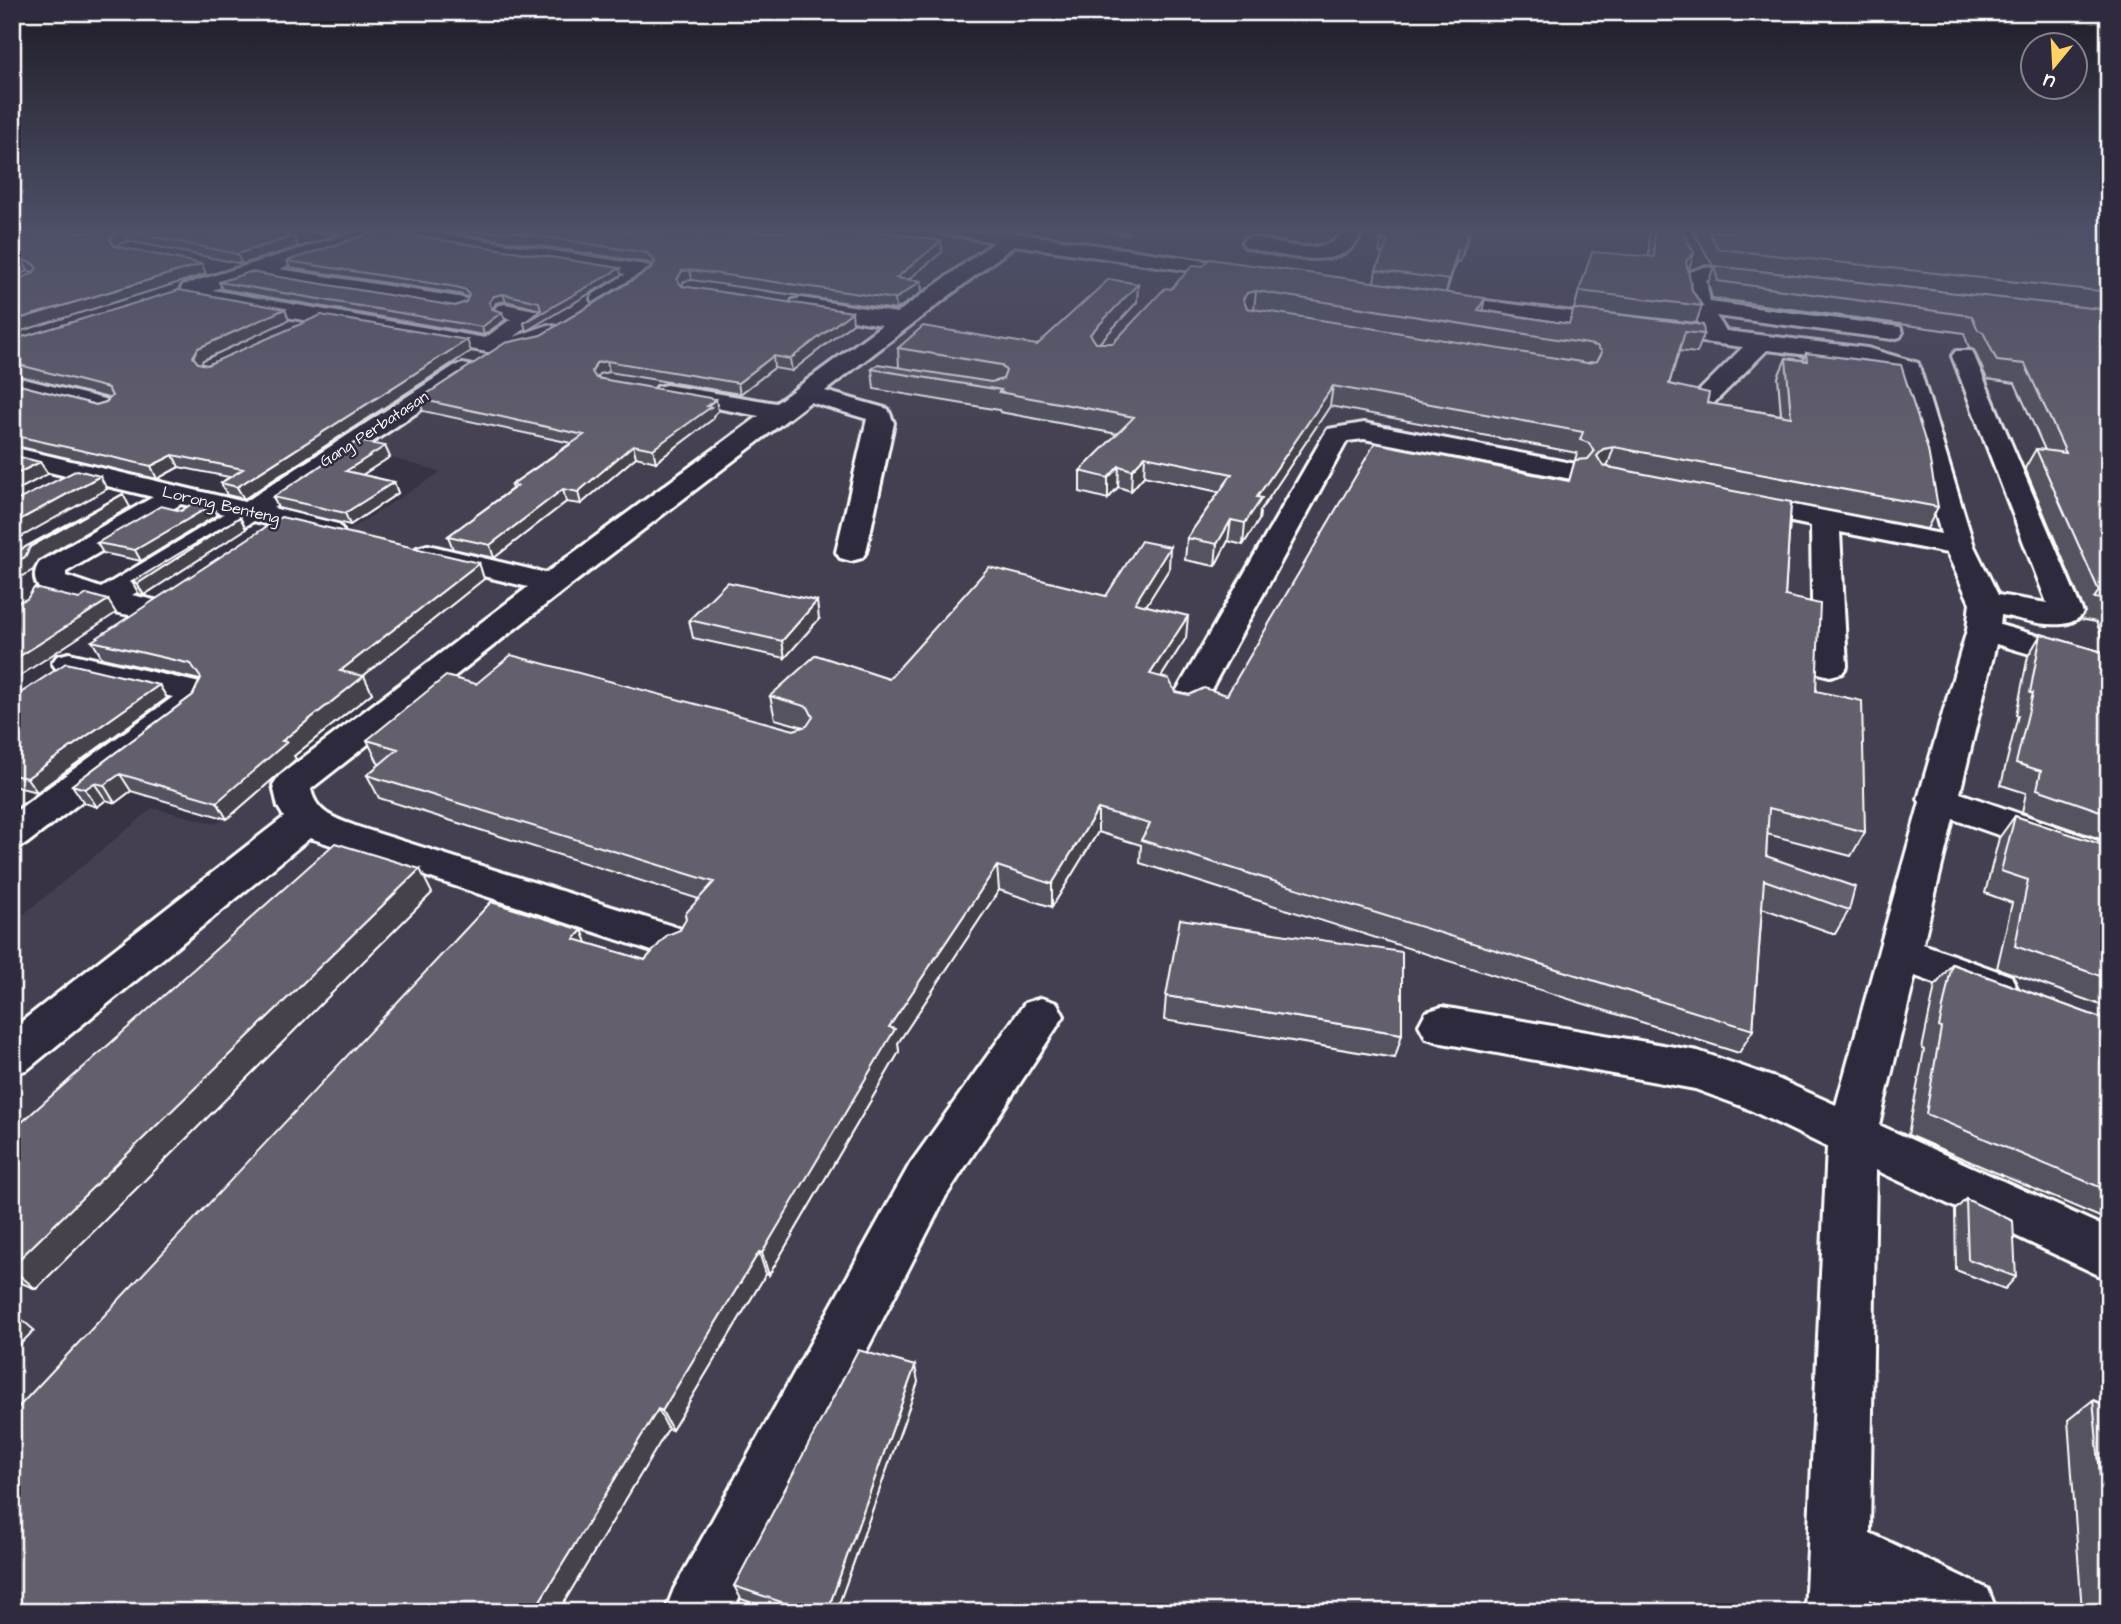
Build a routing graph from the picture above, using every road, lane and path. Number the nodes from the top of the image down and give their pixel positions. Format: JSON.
{"nodes":[{"id":1,"x":1700,"y":307,"type":"edge"},
{"id":2,"x":274,"y":308,"type":"edge"},
{"id":3,"x":587,"y":308,"type":"edge"},
{"id":4,"x":814,"y":308,"type":"edge"},
{"id":5,"x":912,"y":308,"type":"edge"},
{"id":6,"x":1445,"y":308,"type":"edge"},
{"id":7,"x":1486,"y":308,"type":"edge"},
{"id":8,"x":1706,"y":308,"type":"edge"},
{"id":9,"x":505,"y":311,"type":"edge"},
{"id":10,"x":324,"y":315,"type":"junction"},
{"id":11,"x":875,"y":317,"type":"junction"},
{"id":12,"x":902,"y":321,"type":"junction"},
{"id":13,"x":1434,"y":326,"type":"edge"},
{"id":14,"x":291,"y":331,"type":"edge"},
{"id":15,"x":1892,"y":332,"type":"edge"},
{"id":16,"x":1718,"y":337,"type":"junction"},
{"id":17,"x":1761,"y":342,"type":"junction"},
{"id":18,"x":494,"y":345,"type":"junction"},
{"id":19,"x":1964,"y":356,"type":"dead end"},
{"id":20,"x":841,"y":366,"type":"junction"},
{"id":21,"x":869,"y":371,"type":"dead end"},
{"id":22,"x":808,"y":382,"type":"junction"},
{"id":23,"x":12,"y":383,"type":"edge"},
{"id":24,"x":649,"y":389,"type":"edge"},
{"id":25,"x":1701,"y":401,"type":"edge"},
{"id":26,"x":103,"y":406,"type":"edge"},
{"id":27,"x":781,"y":412,"type":"junction"},
{"id":28,"x":12,"y":456,"type":"edge"},
{"id":29,"x":1571,"y":471,"type":"edge"},
{"id":30,"x":79,"y":472,"type":"junction"},
{"id":31,"x":138,"y":486,"type":"junction"},
{"id":32,"x":46,"y":489,"type":"edge"},
{"id":33,"x":176,"y":495,"type":"junction"},
{"id":34,"x":1716,"y":499,"type":"edge"},
{"id":35,"x":104,"y":506,"type":"edge"},
{"id":36,"x":248,"y":512,"type":"junction"},
{"id":37,"x":284,"y":519,"type":"junction"},
{"id":38,"x":1825,"y":520,"type":"junction"},
{"id":39,"x":351,"y":536,"type":"edge"},
{"id":40,"x":1959,"y":546,"type":"junction"},
{"id":41,"x":405,"y":548,"type":"edge"},
{"id":42,"x":240,"y":549,"type":"edge"},
{"id":43,"x":851,"y":552,"type":"dead end"},
{"id":44,"x":552,"y":584,"type":"junction"},
{"id":45,"x":104,"y":599,"type":"junction"},
{"id":46,"x":1985,"y":616,"type":"junction"},
{"id":47,"x":470,"y":648,"type":"junction"},
{"id":48,"x":509,"y":659,"type":"edge"},
{"id":49,"x":1829,"y":666,"type":"dead end"},
{"id":50,"x":2109,"y":667,"type":"edge"},
{"id":51,"x":1186,"y":704,"type":"edge"},
{"id":52,"x":1937,"y":799,"type":"junction"},
{"id":53,"x":306,"y":820,"type":"junction"},
{"id":54,"x":12,"y":834,"type":"edge"},
{"id":55,"x":2109,"y":860,"type":"edge"},
{"id":56,"x":670,"y":940,"type":"edge"},
{"id":57,"x":1899,"y":952,"type":"junction"},
{"id":58,"x":2035,"y":1002,"type":"edge"},
{"id":59,"x":1041,"y":1016,"type":"dead end"},
{"id":60,"x":1442,"y":1025,"type":"dead end"},
{"id":61,"x":12,"y":1056,"type":"edge"},
{"id":62,"x":1852,"y":1136,"type":"junction"},
{"id":63,"x":2109,"y":1255,"type":"edge"},
{"id":64,"x":1840,"y":1551,"type":"junction"},
{"id":65,"x":697,"y":1612,"type":"edge"},
{"id":66,"x":1837,"y":1612,"type":"edge"},
{"id":67,"x":1965,"y":1612,"type":"edge"}],
"edges":[{"from":1,"to":16,"type":"street"},
{"from":2,"to":10,"type":"street"},
{"from":3,"to":18,"type":"street"},
{"from":4,"to":11,"type":"street"},
{"from":5,"to":12,"type":"street"},
{"from":6,"to":13,"type":"street"},
{"from":7,"to":16,"type":"street"},
{"from":8,"to":15,"type":"street"},
{"from":9,"to":18,"type":"street","name":"Gang Perbatasan"},
{"from":10,"to":14,"type":"street"},
{"from":10,"to":18,"type":"street"},
{"from":11,"to":12,"type":"street"},
{"from":11,"to":22,"type":"street"},
{"from":12,"to":20,"type":"street"},
{"from":16,"to":17,"type":"street"},
{"from":17,"to":25,"type":"street"},
{"from":17,"to":40,"type":"street"},
{"from":18,"to":36,"type":"street","name":"Gang Perbatasan"},
{"from":19,"to":46,"type":"street"},
{"from":20,"to":21,"type":"street"},
{"from":20,"to":22,"type":"street"},
{"from":22,"to":27,"type":"street"},
{"from":22,"to":43,"type":"street"},
{"from":23,"to":26,"type":"street"},
{"from":24,"to":27,"type":"street"},
{"from":27,"to":44,"type":"street"},
{"from":28,"to":30,"type":"street","name":"Lorong Benteng"},
{"from":29,"to":51,"type":"street"},
{"from":30,"to":31,"type":"street","name":"Lorong Benteng"},
{"from":30,"to":32,"type":"street"},
{"from":31,"to":33,"type":"street","name":"Lorong Benteng"},
{"from":31,"to":35,"type":"street"},
{"from":33,"to":36,"type":"street","name":"Lorong Benteng"},
{"from":33,"to":45,"type":"street"},
{"from":34,"to":38,"type":"street"},
{"from":36,"to":37,"type":"street","name":"Lorong Benteng"},
{"from":36,"to":45,"type":"street","name":"Gang Perbatasan"},
{"from":37,"to":39,"type":"street","name":"Lorong Benteng"},
{"from":37,"to":42,"type":"street"},
{"from":38,"to":40,"type":"street"},
{"from":38,"to":49,"type":"street"},
{"from":40,"to":46,"type":"street"},
{"from":41,"to":44,"type":"street"},
{"from":44,"to":47,"type":"street"},
{"from":45,"to":54,"type":"street"},
{"from":46,"to":50,"type":"street"},
{"from":46,"to":52,"type":"street"},
{"from":47,"to":48,"type":"street"},
{"from":47,"to":53,"type":"street"},
{"from":52,"to":55,"type":"street"},
{"from":52,"to":57,"type":"street"},
{"from":53,"to":56,"type":"street"},
{"from":53,"to":61,"type":"street"},
{"from":57,"to":58,"type":"street"},
{"from":57,"to":62,"type":"street"},
{"from":59,"to":65,"type":"street"},
{"from":60,"to":62,"type":"street"},
{"from":62,"to":63,"type":"street"},
{"from":62,"to":64,"type":"street"},
{"from":64,"to":66,"type":"street"},
{"from":64,"to":67,"type":"street"}]}
